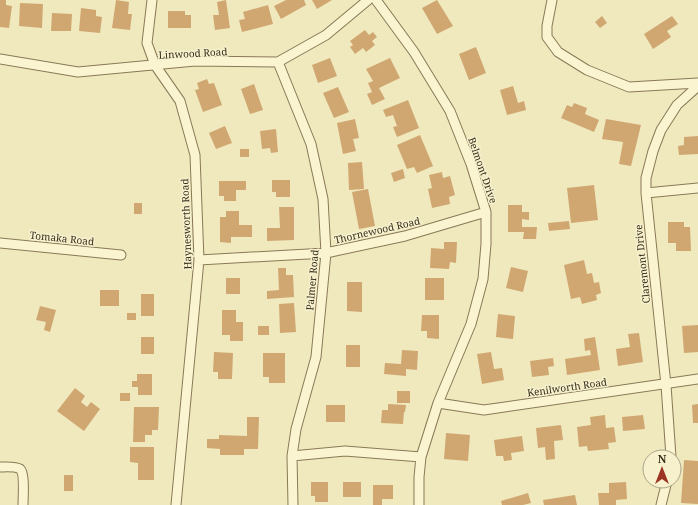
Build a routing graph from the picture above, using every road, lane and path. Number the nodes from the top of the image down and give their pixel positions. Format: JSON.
{"nodes":[{"id":1,"x":152,"y":0,"type":"edge"},
{"id":2,"x":368,"y":0,"type":"edge"},
{"id":3,"x":376,"y":0,"type":"edge"},
{"id":4,"x":552,"y":0,"type":"edge"},
{"id":5,"x":0,"y":59,"type":"edge"},
{"id":6,"x":278,"y":62,"type":"junction"},
{"id":7,"x":155,"y":65,"type":"junction"},
{"id":8,"x":698,"y":84,"type":"edge"},
{"id":9,"x":698,"y":188,"type":"edge"},
{"id":10,"x":646,"y":193,"type":"junction"},
{"id":11,"x":486,"y":212,"type":"junction"},
{"id":12,"x":0,"y":243,"type":"edge"},
{"id":13,"x":326,"y":253,"type":"junction"},
{"id":14,"x":121,"y":255,"type":"dead end"},
{"id":15,"x":200,"y":260,"type":"junction"},
{"id":16,"x":698,"y":379,"type":"edge"},
{"id":17,"x":666,"y":385,"type":"junction"},
{"id":18,"x":438,"y":403,"type":"junction"},
{"id":19,"x":670,"y":449,"type":"edge"},
{"id":20,"x":292,"y":456,"type":"junction"},
{"id":21,"x":422,"y":457,"type":"junction"},
{"id":22,"x":0,"y":467,"type":"edge"},
{"id":23,"x":665,"y":489,"type":"edge"},
{"id":24,"x":23,"y":505,"type":"edge"},
{"id":25,"x":176,"y":505,"type":"edge"},
{"id":26,"x":293,"y":505,"type":"edge"},
{"id":27,"x":419,"y":505,"type":"edge"},
{"id":28,"x":661,"y":505,"type":"edge"}],
"edges":[{"from":1,"to":7,"type":"street","name":"Haynesworth Road"},
{"from":2,"to":6,"type":"street"},
{"from":3,"to":11,"type":"street","name":"Belmont Drive"},
{"from":4,"to":8,"type":"street"},
{"from":5,"to":7,"type":"street","name":"Linwood Road"},
{"from":6,"to":7,"type":"street","name":"Linwood Road"},
{"from":6,"to":13,"type":"street","name":"Palmer Road"},
{"from":7,"to":15,"type":"street","name":"Haynesworth Road"},
{"from":8,"to":10,"type":"street","name":"Claremont Drive"},
{"from":9,"to":10,"type":"street"},
{"from":10,"to":17,"type":"street","name":"Claremont Drive"},
{"from":11,"to":13,"type":"street","name":"Thornewood Road"},
{"from":11,"to":18,"type":"street","name":"Belmont Drive"},
{"from":12,"to":14,"type":"street","name":"Tomaka Road"},
{"from":13,"to":15,"type":"street","name":"Thornewood Road"},
{"from":13,"to":20,"type":"street","name":"Palmer Road"},
{"from":15,"to":25,"type":"street","name":"Haynesworth Road"},
{"from":16,"to":17,"type":"street","name":"Kenilworth Road"},
{"from":17,"to":18,"type":"street","name":"Kenilworth Road"},
{"from":17,"to":19,"type":"street","name":"Claremont Drive"},
{"from":18,"to":21,"type":"street","name":"Belmont Drive"},
{"from":20,"to":21,"type":"street"},
{"from":20,"to":26,"type":"street","name":"Palmer Road"},
{"from":21,"to":27,"type":"street","name":"Belmont Drive"},
{"from":22,"to":24,"type":"street"},
{"from":23,"to":28,"type":"street"}]}
